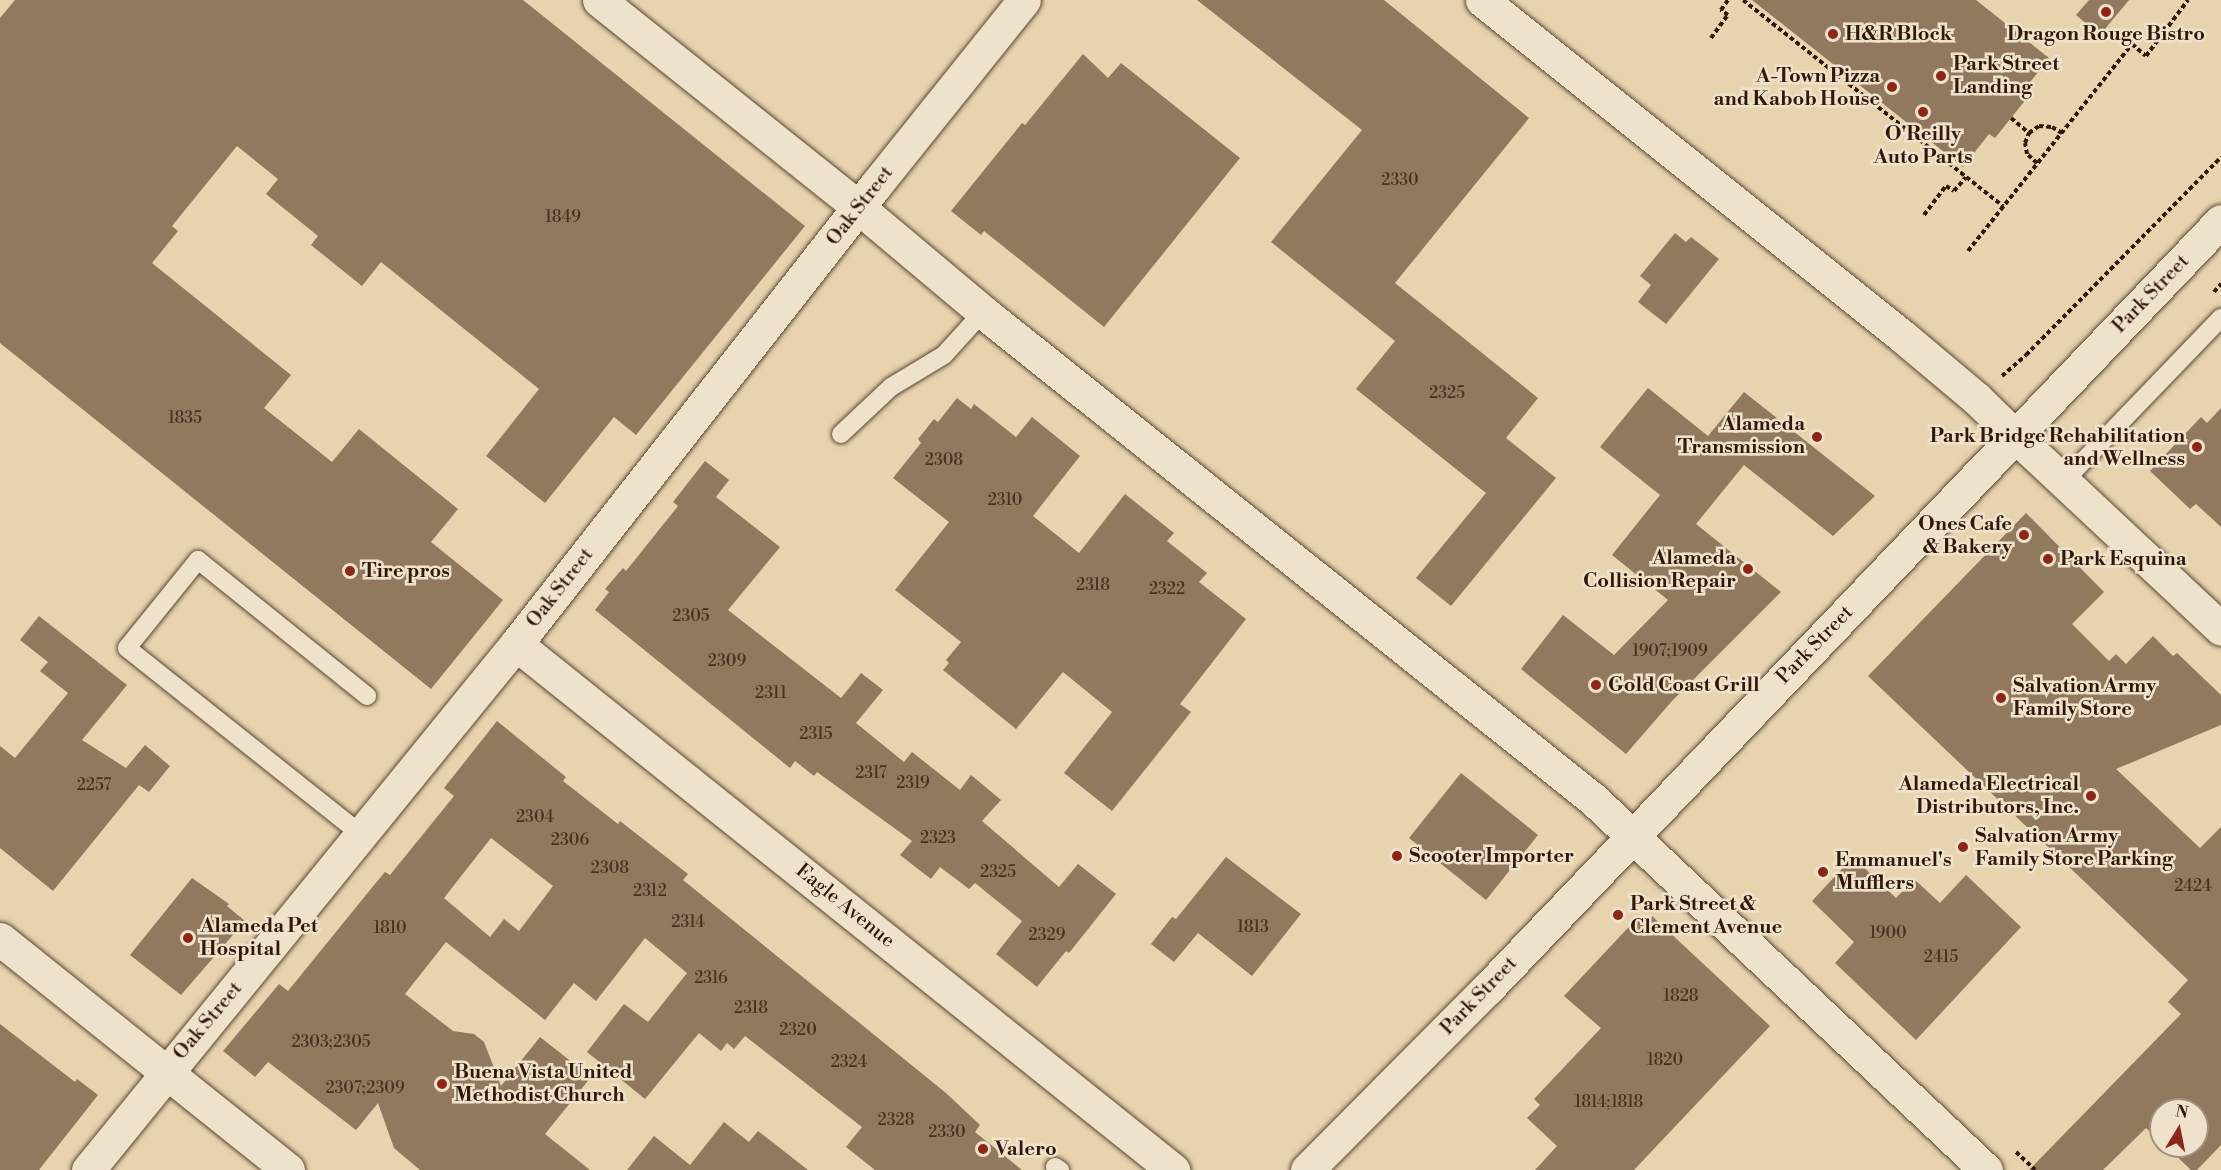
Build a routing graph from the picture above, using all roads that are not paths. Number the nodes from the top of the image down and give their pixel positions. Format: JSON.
{"nodes":[{"id":1,"x":599,"y":0,"type":"edge"},
{"id":2,"x":1024,"y":0,"type":"edge"},
{"id":3,"x":1482,"y":0,"type":"edge"},
{"id":4,"x":858,"y":207,"type":"junction"},
{"id":5,"x":2221,"y":221,"type":"edge"},
{"id":6,"x":983,"y":312,"type":"junction"},
{"id":7,"x":2221,"y":318,"type":"edge"},
{"id":8,"x":841,"y":434,"type":"dead end"},
{"id":9,"x":2015,"y":436,"type":"junction"},
{"id":10,"x":2063,"y":482,"type":"junction"},
{"id":11,"x":2221,"y":629,"type":"edge"},
{"id":12,"x":516,"y":644,"type":"junction"},
{"id":13,"x":367,"y":696,"type":"dead end"},
{"id":14,"x":362,"y":835,"type":"junction"},
{"id":15,"x":1632,"y":836,"type":"junction"},
{"id":16,"x":0,"y":939,"type":"edge"},
{"id":17,"x":166,"y":1072,"type":"junction"},
{"id":18,"x":88,"y":1170,"type":"edge"},
{"id":19,"x":288,"y":1170,"type":"edge"},
{"id":20,"x":1173,"y":1170,"type":"edge"},
{"id":21,"x":1307,"y":1170,"type":"edge"},
{"id":22,"x":1986,"y":1170,"type":"edge"}],
"edges":[{"from":1,"to":4,"type":"street"},
{"from":2,"to":4,"type":"street","name":"Oak Street"},
{"from":3,"to":9,"type":"street"},
{"from":4,"to":6,"type":"street"},
{"from":4,"to":12,"type":"street","name":"Oak Street"},
{"from":5,"to":9,"type":"street","name":"Park Street"},
{"from":6,"to":8,"type":"lane"},
{"from":6,"to":15,"type":"street"},
{"from":7,"to":10,"type":"lane"},
{"from":9,"to":10,"type":"street"},
{"from":9,"to":15,"type":"street","name":"Park Street"},
{"from":10,"to":11,"type":"street"},
{"from":12,"to":14,"type":"street","name":"Oak Street"},
{"from":12,"to":20,"type":"street","name":"Eagle Avenue"},
{"from":13,"to":14,"type":"lane"},
{"from":14,"to":17,"type":"street","name":"Oak Street"},
{"from":15,"to":21,"type":"street","name":"Park Street"},
{"from":15,"to":22,"type":"street"},
{"from":16,"to":17,"type":"street"},
{"from":17,"to":18,"type":"street","name":"Oak Street"},
{"from":17,"to":19,"type":"street"}]}
